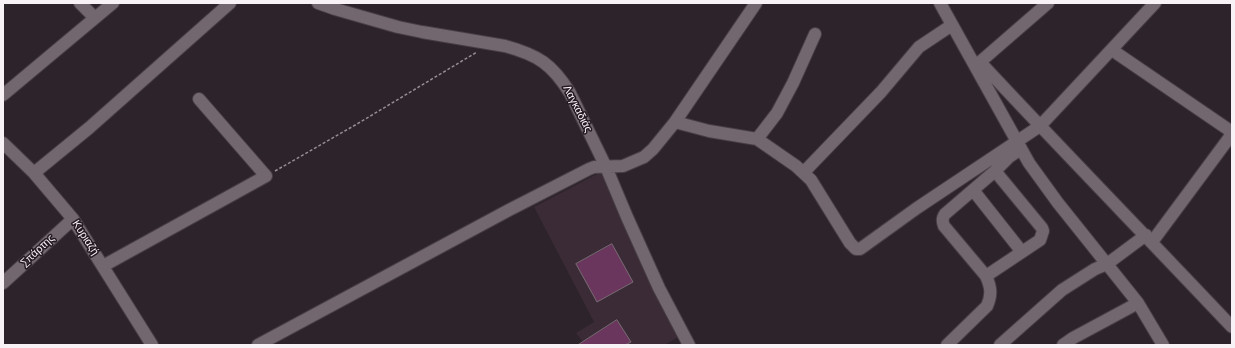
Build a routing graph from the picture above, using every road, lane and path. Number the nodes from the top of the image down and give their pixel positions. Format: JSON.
{"nodes":[{"id":1,"x":80,"y":3,"type":"edge"},
{"id":2,"x":113,"y":3,"type":"edge"},
{"id":3,"x":230,"y":3,"type":"edge"},
{"id":4,"x":318,"y":3,"type":"edge"},
{"id":5,"x":756,"y":3,"type":"edge"},
{"id":6,"x":940,"y":3,"type":"edge"},
{"id":7,"x":1048,"y":3,"type":"edge"},
{"id":8,"x":1154,"y":3,"type":"edge"},
{"id":9,"x":95,"y":18,"type":"junction"},
{"id":10,"x":952,"y":25,"type":"junction"},
{"id":11,"x":815,"y":34,"type":"dead end"},
{"id":12,"x":493,"y":43,"type":"junction"},
{"id":13,"x":1112,"y":50,"type":"junction"},
{"id":14,"x":977,"y":64,"type":"junction"},
{"id":15,"x":3,"y":95,"type":"edge"},
{"id":16,"x":199,"y":99,"type":"dead end"},
{"id":17,"x":675,"y":122,"type":"junction"},
{"id":18,"x":1040,"y":126,"type":"junction"},
{"id":19,"x":1232,"y":133,"type":"edge"},
{"id":20,"x":757,"y":139,"type":"junction"},
{"id":21,"x":3,"y":143,"type":"edge"},
{"id":22,"x":1019,"y":145,"type":"junction"},
{"id":23,"x":606,"y":167,"type":"junction"},
{"id":24,"x":995,"y":171,"type":"junction"},
{"id":25,"x":804,"y":172,"type":"junction"},
{"id":26,"x":34,"y":173,"type":"junction"},
{"id":27,"x":266,"y":176,"type":"junction"},
{"id":28,"x":973,"y":190,"type":"junction"},
{"id":29,"x":73,"y":219,"type":"junction"},
{"id":30,"x":1149,"y":239,"type":"junction"},
{"id":31,"x":1022,"y":252,"type":"junction"},
{"id":32,"x":1107,"y":264,"type":"junction"},
{"id":33,"x":103,"y":266,"type":"junction"},
{"id":34,"x":986,"y":276,"type":"junction"},
{"id":35,"x":3,"y":283,"type":"edge"},
{"id":36,"x":1138,"y":303,"type":"junction"},
{"id":37,"x":1232,"y":326,"type":"edge"},
{"id":38,"x":152,"y":345,"type":"edge"},
{"id":39,"x":258,"y":345,"type":"edge"},
{"id":40,"x":689,"y":345,"type":"edge"},
{"id":41,"x":947,"y":345,"type":"edge"},
{"id":42,"x":1000,"y":345,"type":"edge"},
{"id":43,"x":1063,"y":345,"type":"edge"},
{"id":44,"x":1163,"y":345,"type":"edge"}],
"edges":[{"from":1,"to":9,"type":"street"},
{"from":2,"to":9,"type":"street"},
{"from":3,"to":26,"type":"street"},
{"from":4,"to":12,"type":"street","name":"Λαγκαδιάς"},
{"from":5,"to":17,"type":"street"},
{"from":6,"to":10,"type":"street"},
{"from":7,"to":14,"type":"street"},
{"from":8,"to":13,"type":"street"},
{"from":9,"to":15,"type":"street"},
{"from":10,"to":14,"type":"street"},
{"from":10,"to":25,"type":"street"},
{"from":11,"to":20,"type":"street"},
{"from":12,"to":23,"type":"street","name":"Λαγκαδιάς"},
{"from":12,"to":27,"type":"path"},
{"from":13,"to":18,"type":"street"},
{"from":13,"to":19,"type":"street"},
{"from":14,"to":18,"type":"street"},
{"from":14,"to":22,"type":"street"},
{"from":16,"to":27,"type":"street"},
{"from":17,"to":20,"type":"street"},
{"from":17,"to":23,"type":"street"},
{"from":18,"to":22,"type":"street"},
{"from":18,"to":30,"type":"street"},
{"from":19,"to":30,"type":"street"},
{"from":20,"to":25,"type":"street"},
{"from":21,"to":26,"type":"street","name":"Κυριαζή"},
{"from":22,"to":24,"type":"street"},
{"from":22,"to":25,"type":"street"},
{"from":22,"to":32,"type":"street"},
{"from":23,"to":39,"type":"street"},
{"from":23,"to":40,"type":"street","name":"Λαγκαδιάς"},
{"from":24,"to":28,"type":"street"},
{"from":24,"to":31,"type":"street"},
{"from":26,"to":29,"type":"street","name":"Κυριαζή"},
{"from":27,"to":33,"type":"street"},
{"from":28,"to":31,"type":"street"},
{"from":28,"to":34,"type":"street"},
{"from":29,"to":33,"type":"street","name":"Κυριαζή"},
{"from":29,"to":35,"type":"street","name":"Σπάρτης"},
{"from":30,"to":32,"type":"street"},
{"from":30,"to":37,"type":"street"},
{"from":31,"to":34,"type":"street"},
{"from":32,"to":36,"type":"street"},
{"from":32,"to":42,"type":"street"},
{"from":33,"to":38,"type":"street","name":"Κυριαζή"},
{"from":34,"to":41,"type":"street"},
{"from":36,"to":43,"type":"street"},
{"from":36,"to":44,"type":"street"}]}
